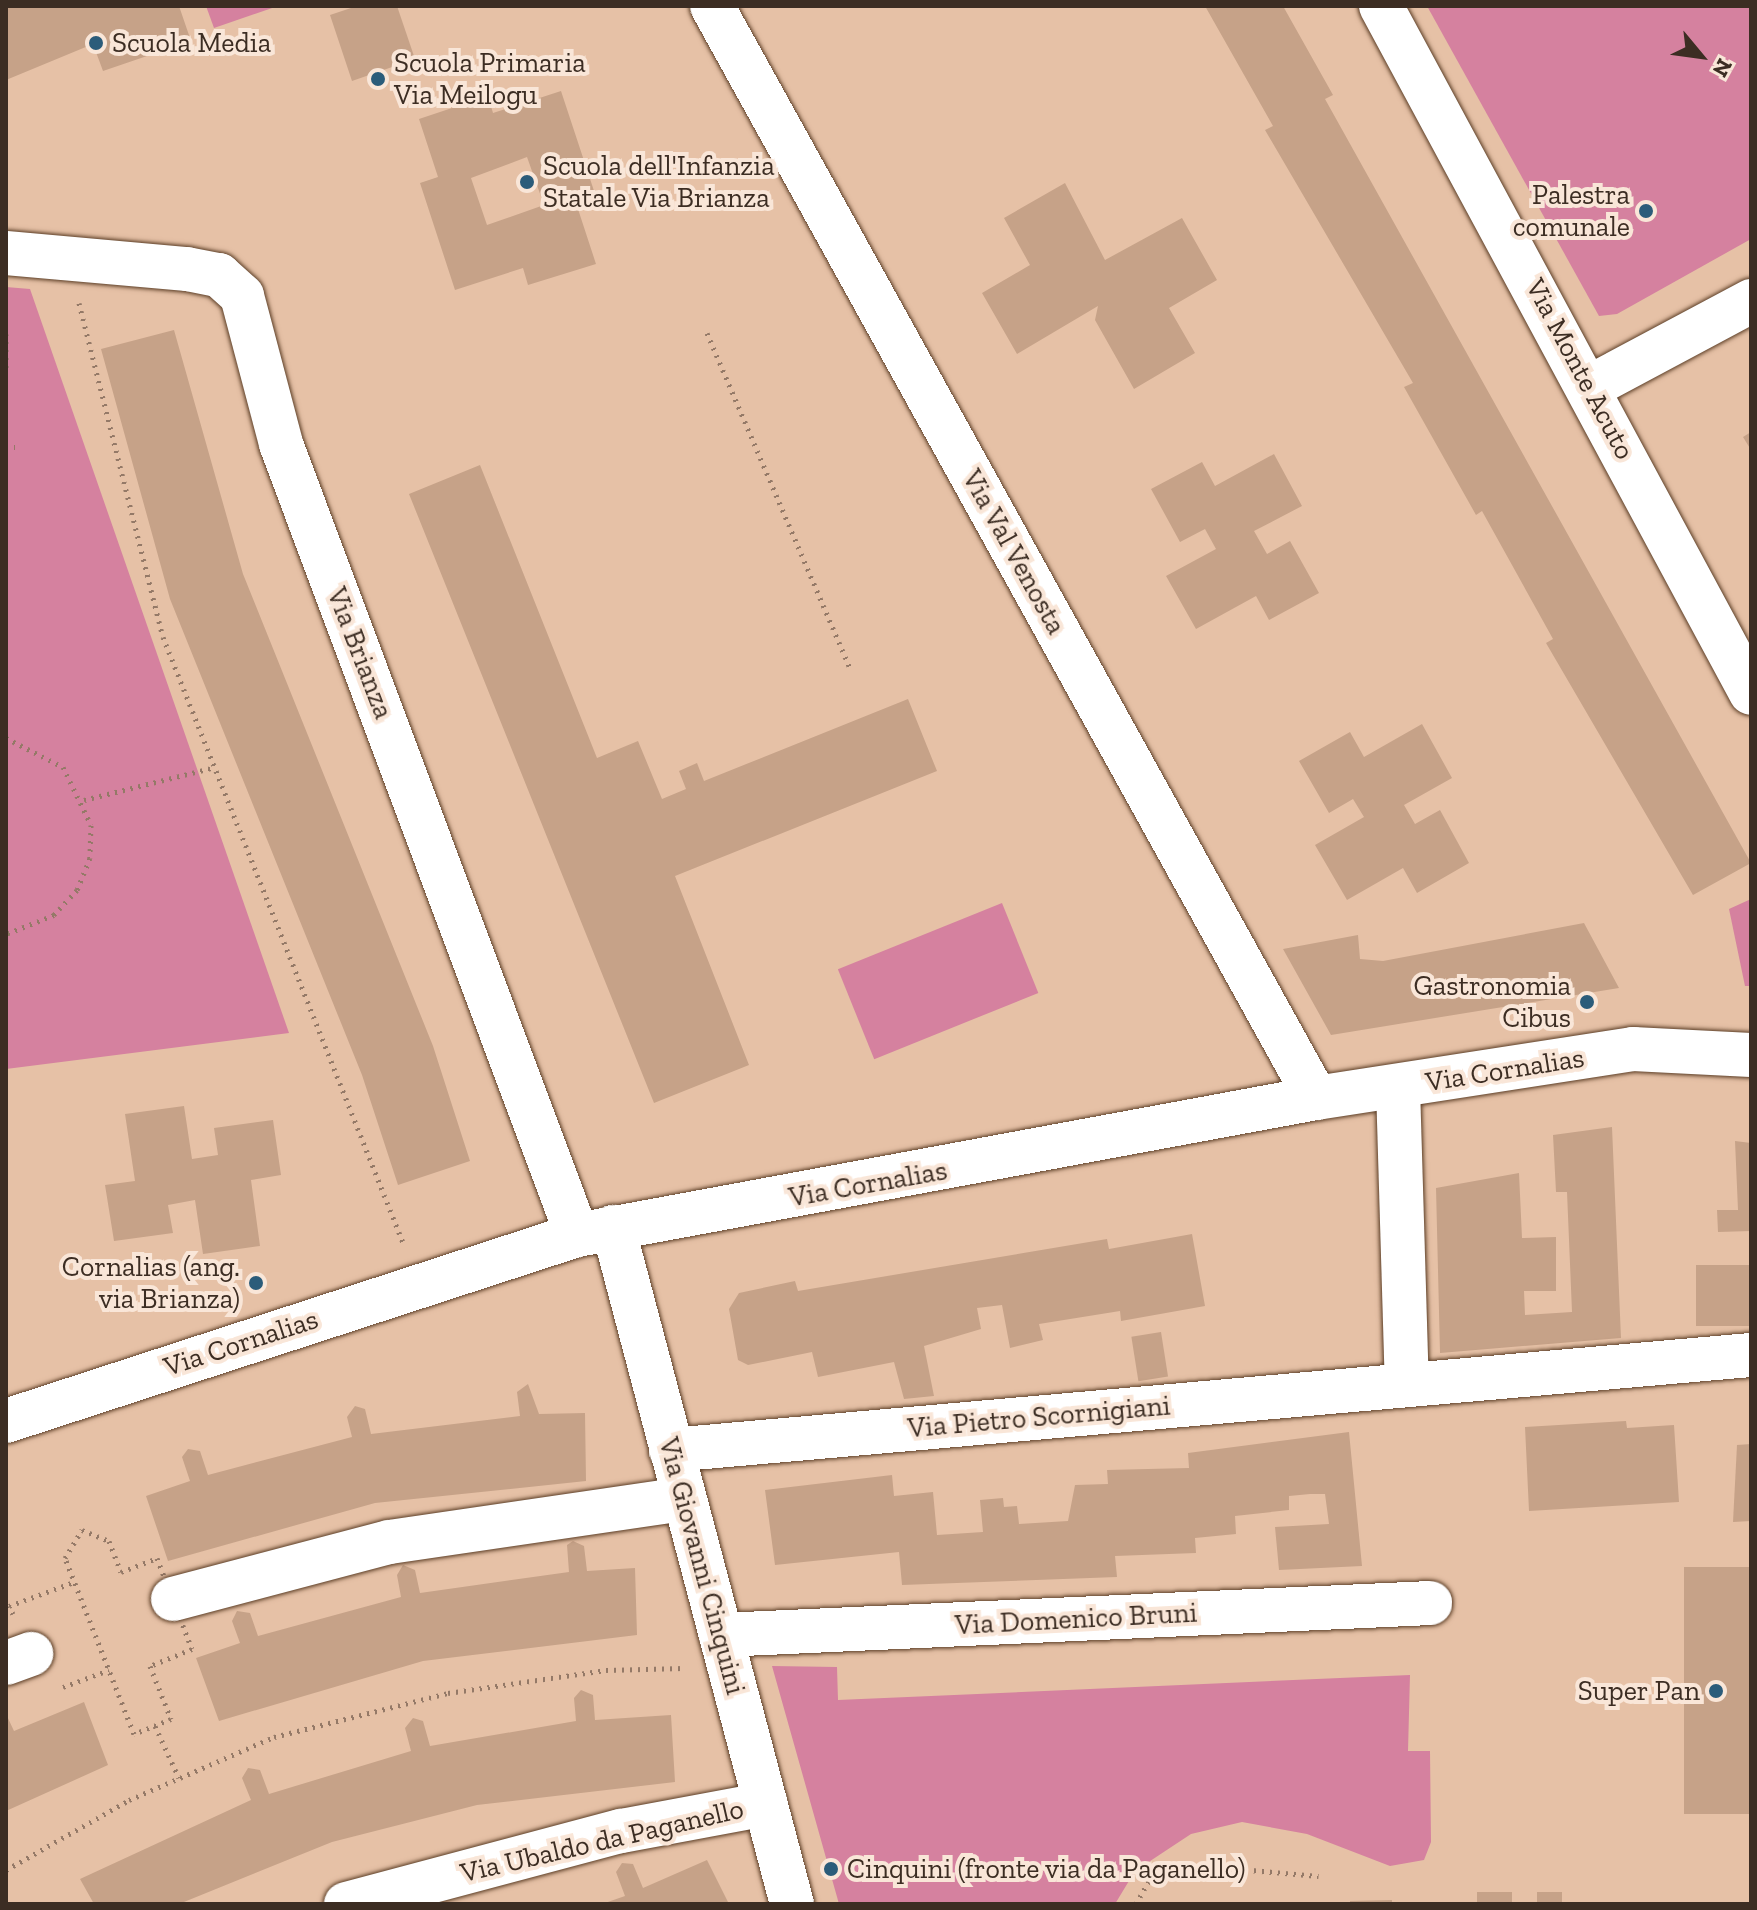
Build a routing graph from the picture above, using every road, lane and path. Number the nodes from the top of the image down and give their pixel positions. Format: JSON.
{"nodes":[{"id":1,"x":712,"y":6,"type":"edge"},
{"id":2,"x":1381,"y":6,"type":"edge"},
{"id":3,"x":6,"y":253,"type":"edge"},
{"id":4,"x":78,"y":298,"type":"dead end"},
{"id":5,"x":1751,"y":301,"type":"edge"},
{"id":6,"x":707,"y":333,"type":"dead end"},
{"id":7,"x":6,"y":334,"type":"edge"},
{"id":8,"x":6,"y":369,"type":"edge"},
{"id":9,"x":1590,"y":387,"type":"junction"},
{"id":10,"x":6,"y":447,"type":"edge"},
{"id":11,"x":15,"y":447,"type":"dead end"},
{"id":12,"x":850,"y":668,"type":"dead end"},
{"id":13,"x":1751,"y":693,"type":"edge"},
{"id":14,"x":6,"y":738,"type":"edge"},
{"id":15,"x":215,"y":767,"type":"junction"},
{"id":16,"x":84,"y":800,"type":"junction"},
{"id":17,"x":6,"y":934,"type":"edge"},
{"id":18,"x":1751,"y":1055,"type":"edge"},
{"id":19,"x":1398,"y":1087,"type":"junction"},
{"id":20,"x":1316,"y":1098,"type":"junction"},
{"id":21,"x":595,"y":1231,"type":"junction"},
{"id":22,"x":409,"y":1259,"type":"dead end"},
{"id":23,"x":1751,"y":1355,"type":"edge"},
{"id":24,"x":1407,"y":1383,"type":"junction"},
{"id":25,"x":6,"y":1421,"type":"edge"},
{"id":26,"x":671,"y":1450,"type":"junction"},
{"id":27,"x":684,"y":1499,"type":"junction"},
{"id":28,"x":121,"y":1572,"type":"dead end"},
{"id":29,"x":173,"y":1599,"type":"dead end"},
{"id":30,"x":1430,"y":1603,"type":"dead end"},
{"id":31,"x":725,"y":1651,"type":"junction"},
{"id":32,"x":179,"y":1778,"type":"junction"},
{"id":33,"x":766,"y":1804,"type":"junction"},
{"id":34,"x":6,"y":1870,"type":"edge"},
{"id":35,"x":1318,"y":1876,"type":"dead end"},
{"id":36,"x":346,"y":1904,"type":"edge"},
{"id":37,"x":792,"y":1904,"type":"edge"},
{"id":38,"x":1136,"y":1904,"type":"edge"}],
"edges":[{"from":1,"to":20,"type":"street","name":"Via Val Venosta"},
{"from":2,"to":9,"type":"street","name":"Via Monte Acuto"},
{"from":3,"to":21,"type":"street","name":"Via Brianza"},
{"from":4,"to":15,"type":"path"},
{"from":5,"to":9,"type":"street"},
{"from":6,"to":12,"type":"path"},
{"from":7,"to":8,"type":"path"},
{"from":9,"to":13,"type":"street","name":"Via Monte Acuto"},
{"from":10,"to":11,"type":"path"},
{"from":14,"to":16,"type":"path"},
{"from":15,"to":16,"type":"path"},
{"from":15,"to":22,"type":"path"},
{"from":16,"to":17,"type":"path"},
{"from":18,"to":19,"type":"street","name":"Via Cornalias"},
{"from":19,"to":20,"type":"street","name":"Via Cornalias"},
{"from":19,"to":24,"type":"street"},
{"from":20,"to":21,"type":"street","name":"Via Cornalias"},
{"from":21,"to":25,"type":"street","name":"Via Cornalias"},
{"from":21,"to":26,"type":"street","name":"Via Giovanni Cinquini"},
{"from":23,"to":24,"type":"street","name":"Via Pietro Scornigiani"},
{"from":24,"to":26,"type":"street","name":"Via Pietro Scornigiani"},
{"from":26,"to":27,"type":"street","name":"Via Giovanni Cinquini"},
{"from":27,"to":29,"type":"street"},
{"from":27,"to":31,"type":"street","name":"Via Giovanni Cinquini"},
{"from":28,"to":32,"type":"path"},
{"from":30,"to":31,"type":"street","name":"Via Domenico Bruni"},
{"from":31,"to":32,"type":"path"},
{"from":31,"to":33,"type":"street","name":"Via Giovanni Cinquini"},
{"from":32,"to":34,"type":"path"},
{"from":33,"to":36,"type":"street","name":"Via Ubaldo da Paganello"},
{"from":33,"to":37,"type":"street","name":"Via Giovanni Cinquini"},
{"from":35,"to":38,"type":"path"}]}
